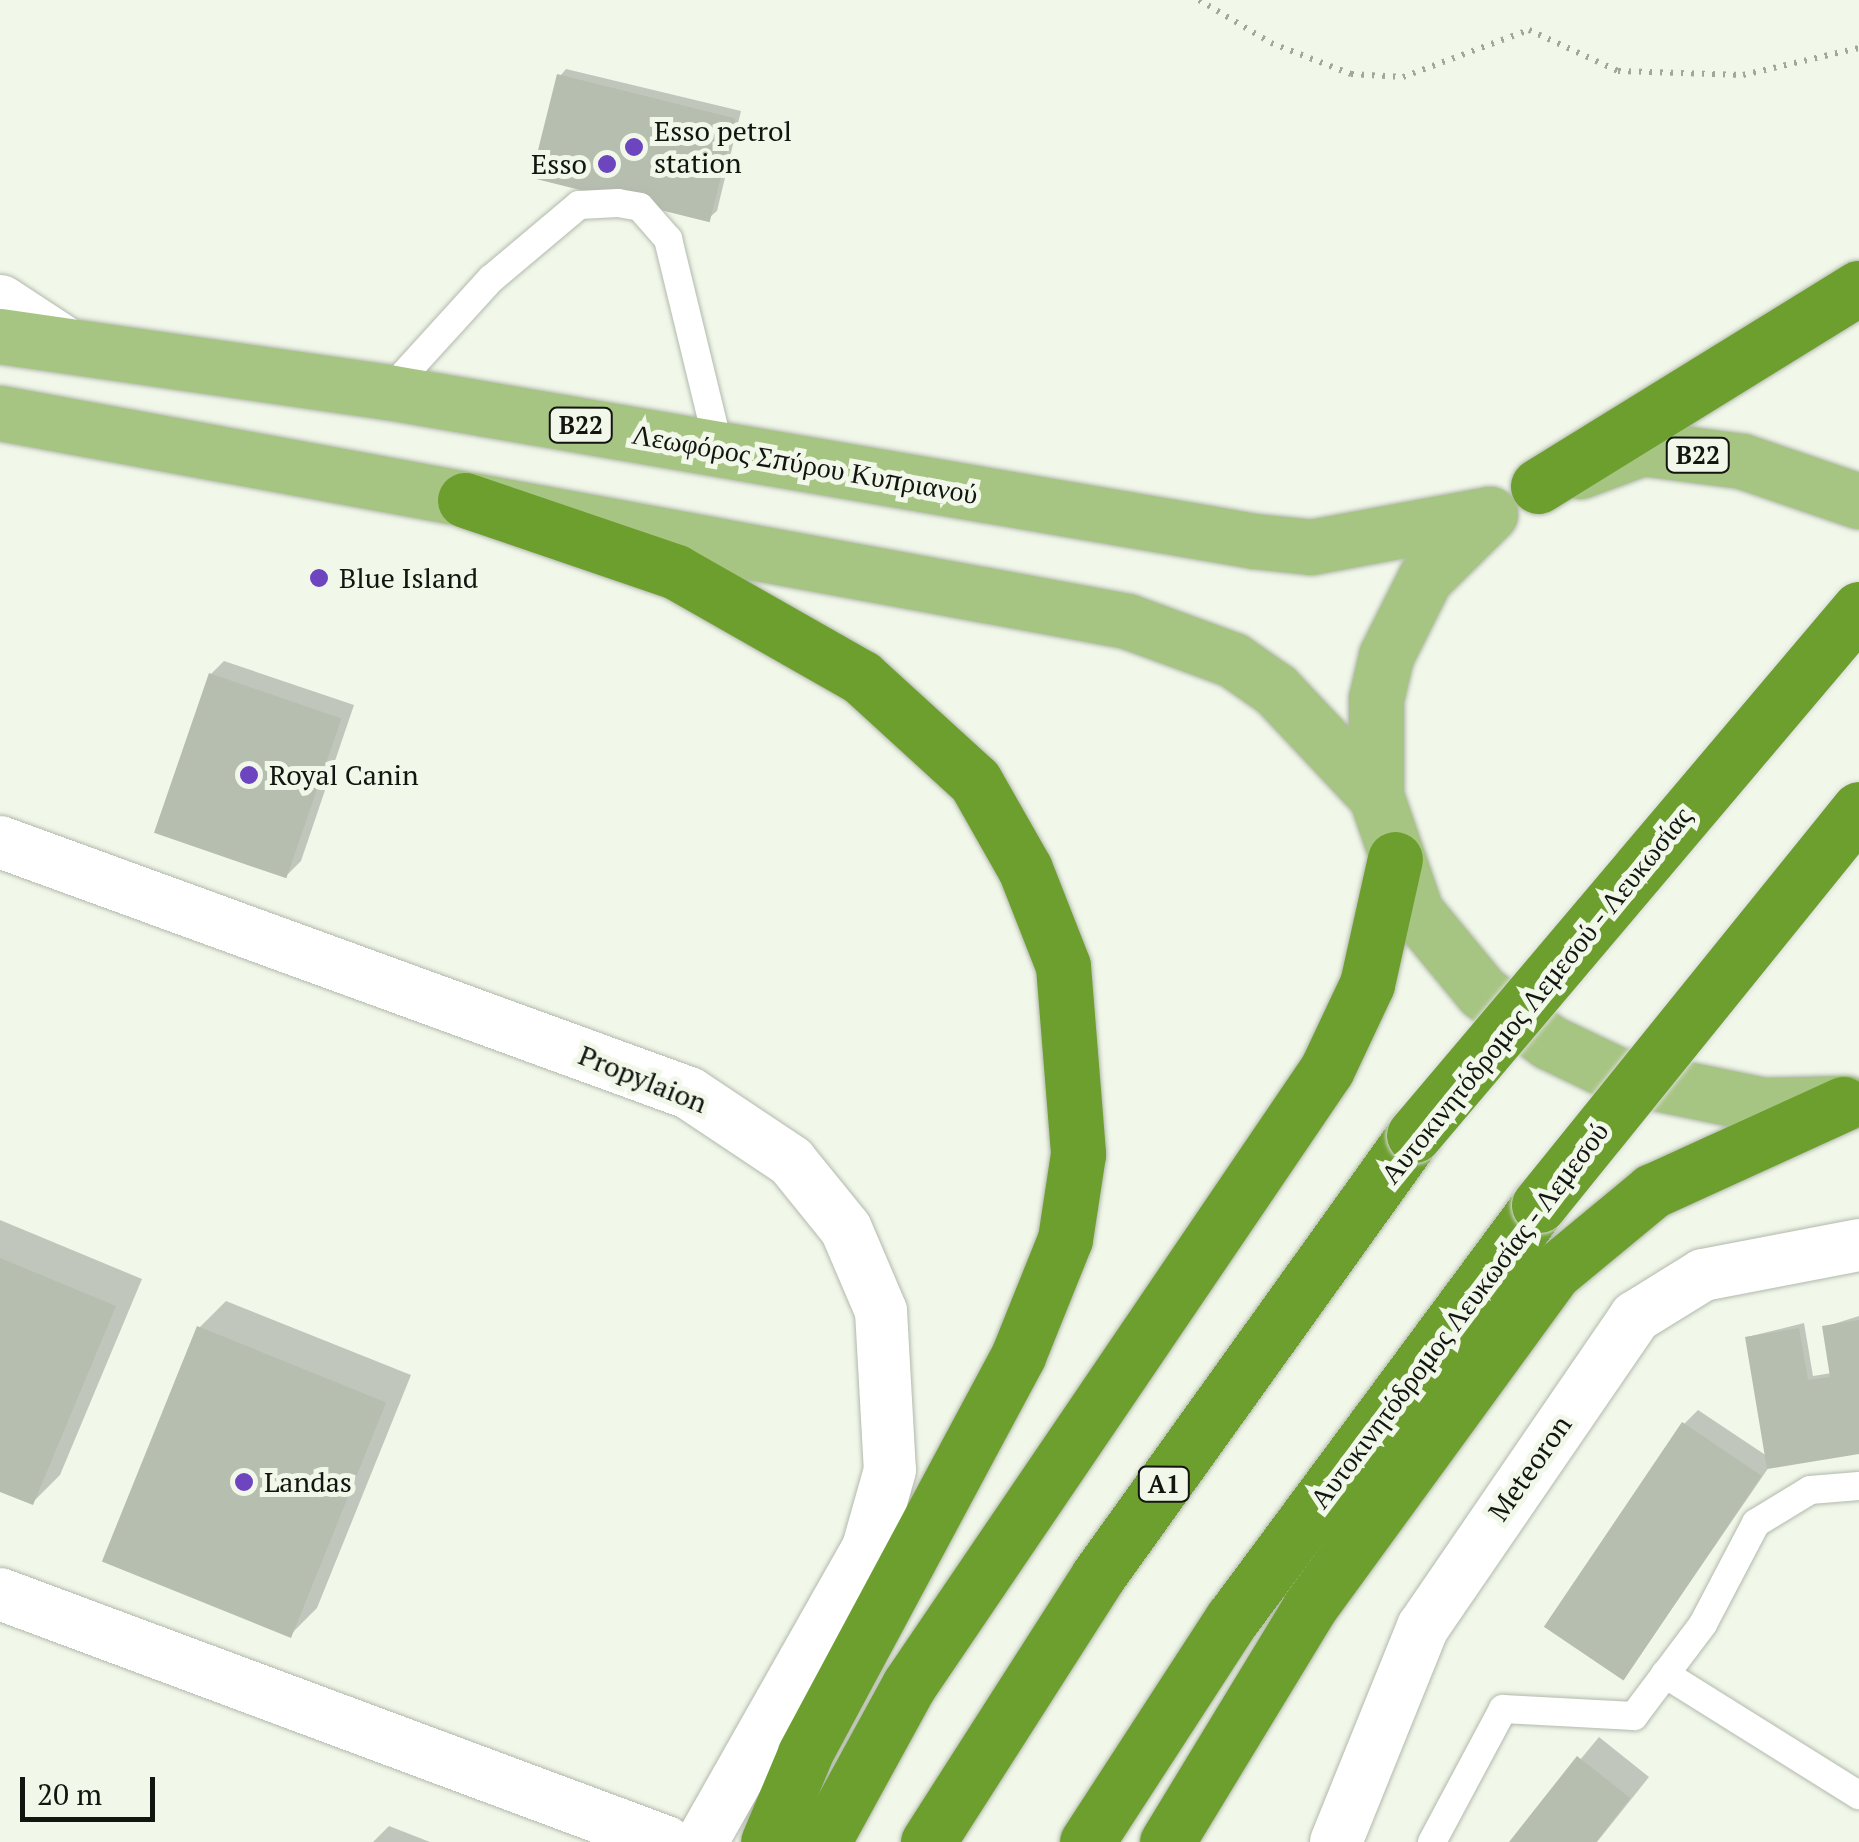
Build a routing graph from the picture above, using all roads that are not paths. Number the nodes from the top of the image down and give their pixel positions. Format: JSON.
{"nodes":[{"id":1,"x":1859,"y":288,"type":"edge"},
{"id":2,"x":0,"y":302,"type":"edge"},
{"id":3,"x":0,"y":336,"type":"edge"},
{"id":4,"x":64,"y":344,"type":"junction"},
{"id":5,"x":388,"y":392,"type":"junction"},
{"id":6,"x":0,"y":413,"type":"edge"},
{"id":7,"x":718,"y":448,"type":"junction"},
{"id":8,"x":1538,"y":486,"type":"junction"},
{"id":9,"x":464,"y":500,"type":"junction"},
{"id":10,"x":1859,"y":501,"type":"edge"},
{"id":11,"x":1489,"y":514,"type":"junction"},
{"id":12,"x":1859,"y":609,"type":"edge"},
{"id":13,"x":1376,"y":796,"type":"junction"},
{"id":14,"x":1859,"y":808,"type":"edge"},
{"id":15,"x":0,"y":842,"type":"edge"},
{"id":16,"x":1395,"y":859,"type":"junction"},
{"id":17,"x":1851,"y":1103,"type":"edge"},
{"id":18,"x":1859,"y":1246,"type":"edge"},
{"id":19,"x":1859,"y":1486,"type":"edge"},
{"id":20,"x":0,"y":1594,"type":"edge"},
{"id":21,"x":1665,"y":1674,"type":"junction"},
{"id":22,"x":1859,"y":1795,"type":"edge"},
{"id":23,"x":666,"y":1842,"type":"edge"},
{"id":24,"x":702,"y":1842,"type":"edge"},
{"id":25,"x":768,"y":1842,"type":"edge"},
{"id":26,"x":823,"y":1842,"type":"edge"},
{"id":27,"x":928,"y":1842,"type":"edge"},
{"id":28,"x":1087,"y":1842,"type":"edge"},
{"id":29,"x":1167,"y":1842,"type":"edge"},
{"id":30,"x":1336,"y":1842,"type":"edge"},
{"id":31,"x":1432,"y":1842,"type":"edge"}],
"edges":[{"from":1,"to":8,"type":"highway"},
{"from":2,"to":4,"type":"main road"},
{"from":3,"to":4,"type":"main road","name":"Λεωφόρος Σπύρου Κυπριανού","number":"B22"},
{"from":4,"to":5,"type":"main road","name":"Λεωφόρος Σπύρου Κυπριανού","number":"B22"},
{"from":5,"to":7,"type":"main road","name":"Λεωφόρος Σπύρου Κυπριανού","number":"B22"},
{"from":5,"to":7,"type":"lane"},
{"from":6,"to":9,"type":"main road","number":"B22"},
{"from":7,"to":11,"type":"main road","name":"Λεωφόρος Σπύρου Κυπριανού","number":"B22"},
{"from":8,"to":10,"type":"main road","number":"B22"},
{"from":8,"to":11,"type":"main road","number":"B22"},
{"from":9,"to":13,"type":"main road","number":"B22"},
{"from":9,"to":25,"type":"highway"},
{"from":11,"to":13,"type":"main road","number":"B22"},
{"from":12,"to":27,"type":"highway","name":"Αυτοκινητόδρομος Λεμεσού - Λευκωσίας","number":"A1","bridge":true},
{"from":13,"to":16,"type":"main road","number":"B22"},
{"from":14,"to":28,"type":"highway","name":"Αυτοκινητόδρομος Λευκωσίας - Λεμεσού","bridge":true},
{"from":15,"to":24,"type":"street","name":"Propylaion"},
{"from":16,"to":17,"type":"main road","number":"B22"},
{"from":16,"to":26,"type":"highway"},
{"from":17,"to":29,"type":"highway"},
{"from":18,"to":30,"type":"street","name":"Meteoron"},
{"from":19,"to":21,"type":"lane"},
{"from":20,"to":23,"type":"street"},
{"from":21,"to":22,"type":"lane"},
{"from":21,"to":31,"type":"lane"}]}
